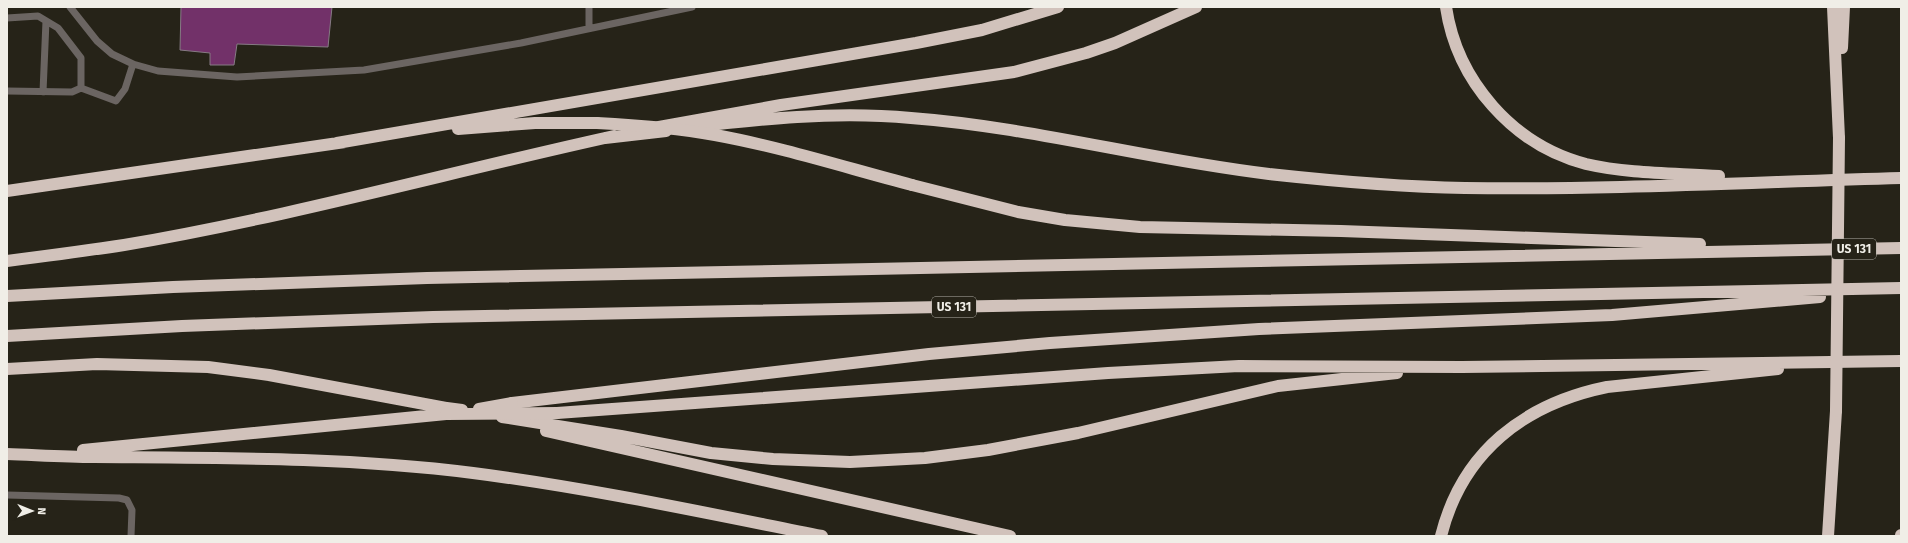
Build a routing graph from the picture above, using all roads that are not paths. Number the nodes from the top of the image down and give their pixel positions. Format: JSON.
{"nodes":[{"id":1,"x":70,"y":7,"type":"edge"},
{"id":2,"x":589,"y":7,"type":"edge"},
{"id":3,"x":692,"y":7,"type":"edge"},
{"id":4,"x":1058,"y":7,"type":"edge"},
{"id":5,"x":1196,"y":7,"type":"edge"},
{"id":6,"x":1446,"y":7,"type":"edge"},
{"id":7,"x":1833,"y":7,"type":"edge"},
{"id":8,"x":1844,"y":7,"type":"edge"},
{"id":9,"x":7,"y":18,"type":"edge"},
{"id":10,"x":46,"y":21,"type":"junction"},
{"id":11,"x":589,"y":28,"type":"junction"},
{"id":12,"x":134,"y":64,"type":"junction"},
{"id":13,"x":81,"y":88,"type":"junction"},
{"id":14,"x":7,"y":91,"type":"edge"},
{"id":15,"x":43,"y":92,"type":"junction"},
{"id":16,"x":605,"y":138,"type":"junction"},
{"id":17,"x":1840,"y":138,"type":"junction"},
{"id":18,"x":337,"y":142,"type":"junction"},
{"id":19,"x":1901,"y":178,"type":"edge"},
{"id":20,"x":1800,"y":181,"type":"junction"},
{"id":21,"x":7,"y":191,"type":"edge"},
{"id":22,"x":1901,"y":248,"type":"edge"},
{"id":23,"x":1807,"y":250,"type":"junction"},
{"id":24,"x":7,"y":261,"type":"edge"},
{"id":25,"x":1901,"y":289,"type":"edge"},
{"id":26,"x":7,"y":296,"type":"edge"},
{"id":27,"x":7,"y":336,"type":"edge"},
{"id":28,"x":1901,"y":361,"type":"edge"},
{"id":29,"x":1807,"y":362,"type":"junction"},
{"id":30,"x":1462,"y":367,"type":"junction"},
{"id":31,"x":7,"y":369,"type":"edge"},
{"id":32,"x":443,"y":410,"type":"junction"},
{"id":33,"x":1836,"y":411,"type":"junction"},
{"id":34,"x":7,"y":454,"type":"edge"},
{"id":35,"x":32,"y":454,"type":"junction"},
{"id":36,"x":7,"y":495,"type":"edge"},
{"id":37,"x":131,"y":536,"type":"edge"},
{"id":38,"x":822,"y":536,"type":"edge"},
{"id":39,"x":1010,"y":536,"type":"edge"},
{"id":40,"x":1441,"y":536,"type":"edge"},
{"id":41,"x":1828,"y":536,"type":"edge"},
{"id":42,"x":1836,"y":536,"type":"edge"}],
"edges":[{"from":1,"to":12,"type":"lane"},
{"from":2,"to":11,"type":"lane"},
{"from":3,"to":11,"type":"lane"},
{"from":4,"to":18,"type":"highway"},
{"from":5,"to":16,"type":"highway"},
{"from":6,"to":20,"type":"highway"},
{"from":7,"to":17,"type":"highway"},
{"from":8,"to":17,"type":"highway"},
{"from":9,"to":10,"type":"lane"},
{"from":10,"to":13,"type":"lane"},
{"from":10,"to":15,"type":"lane"},
{"from":11,"to":12,"type":"lane"},
{"from":12,"to":13,"type":"lane"},
{"from":13,"to":15,"type":"lane"},
{"from":14,"to":15,"type":"lane"},
{"from":16,"to":20,"type":"highway"},
{"from":16,"to":24,"type":"highway"},
{"from":17,"to":33,"type":"highway","bridge":true},
{"from":18,"to":21,"type":"highway"},
{"from":18,"to":23,"type":"highway","bridge":true},
{"from":19,"to":20,"type":"highway"},
{"from":22,"to":23,"type":"highway","number":"US 131"},
{"from":23,"to":26,"type":"highway","number":"US 131"},
{"from":25,"to":27,"type":"highway","number":"US 131"},
{"from":25,"to":32,"type":"highway","bridge":true},
{"from":28,"to":29,"type":"highway"},
{"from":29,"to":30,"type":"highway"},
{"from":29,"to":40,"type":"highway"},
{"from":30,"to":32,"type":"highway","bridge":true},
{"from":30,"to":32,"type":"highway"},
{"from":31,"to":32,"type":"highway"},
{"from":32,"to":35,"type":"highway"},
{"from":32,"to":39,"type":"highway"},
{"from":33,"to":41,"type":"highway"},
{"from":33,"to":42,"type":"highway"},
{"from":34,"to":35,"type":"highway"},
{"from":35,"to":38,"type":"highway"},
{"from":36,"to":37,"type":"lane"}]}
